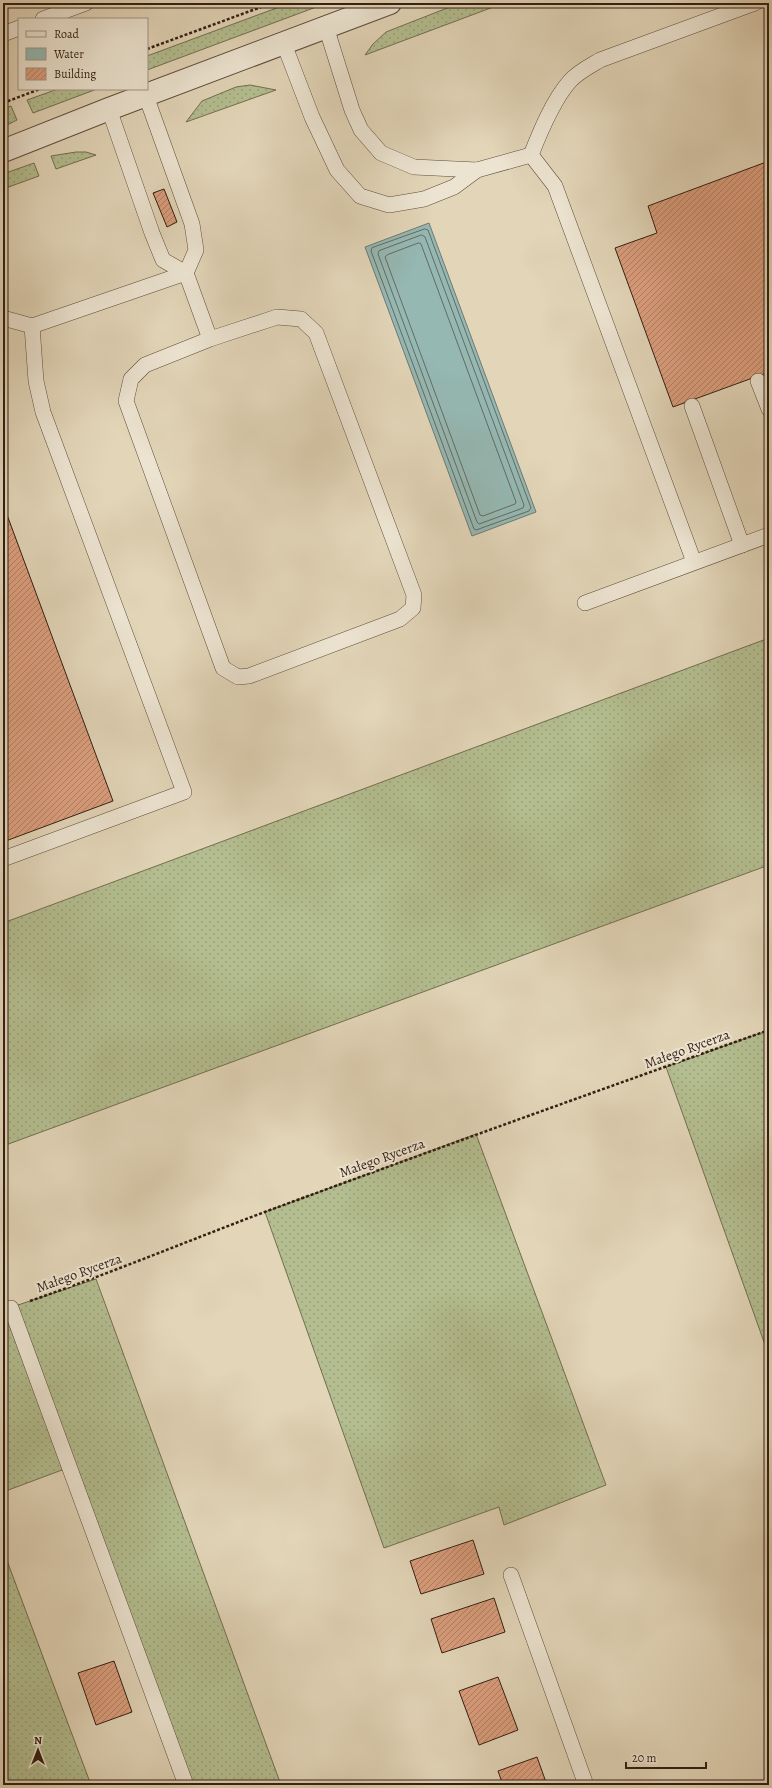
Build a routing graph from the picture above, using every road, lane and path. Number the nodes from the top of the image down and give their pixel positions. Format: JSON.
{"nodes":[{"id":1,"x":86,"y":3,"type":"edge"},
{"id":2,"x":272,"y":3,"type":"edge"},
{"id":3,"x":390,"y":3,"type":"edge"},
{"id":4,"x":755,"y":3,"type":"edge"},
{"id":5,"x":46,"y":18,"type":"edge"},
{"id":6,"x":326,"y":27,"type":"junction"},
{"id":7,"x":18,"y":28,"type":"edge"},
{"id":8,"x":3,"y":34,"type":"edge"},
{"id":9,"x":284,"y":44,"type":"junction"},
{"id":10,"x":148,"y":49,"type":"edge"},
{"id":11,"x":37,"y":90,"type":"edge"},
{"id":12,"x":146,"y":96,"type":"junction"},
{"id":13,"x":3,"y":103,"type":"edge"},
{"id":14,"x":108,"y":109,"type":"junction"},
{"id":15,"x":3,"y":151,"type":"edge"},
{"id":16,"x":531,"y":155,"type":"junction"},
{"id":17,"x":478,"y":170,"type":"junction"},
{"id":18,"x":186,"y":272,"type":"junction"},
{"id":19,"x":3,"y":318,"type":"edge"},
{"id":20,"x":32,"y":326,"type":"junction"},
{"id":21,"x":210,"y":339,"type":"junction"},
{"id":22,"x":758,"y":381,"type":"dead end"},
{"id":23,"x":692,"y":406,"type":"dead end"},
{"id":24,"x":769,"y":409,"type":"edge"},
{"id":25,"x":769,"y":535,"type":"edge"},
{"id":26,"x":742,"y":545,"type":"junction"},
{"id":27,"x":694,"y":562,"type":"junction"},
{"id":28,"x":586,"y":603,"type":"dead end"},
{"id":29,"x":3,"y":859,"type":"edge"},
{"id":30,"x":769,"y":1030,"type":"edge"},
{"id":31,"x":11,"y":1308,"type":"joint"},
{"id":32,"x":511,"y":1575,"type":"dead end"},
{"id":33,"x":186,"y":1785,"type":"edge"},
{"id":34,"x":586,"y":1785,"type":"edge"}],
"edges":[{"from":1,"to":5,"type":"lane"},
{"from":2,"to":10,"type":"path"},
{"from":3,"to":6,"type":"street"},
{"from":4,"to":16,"type":"lane"},
{"from":6,"to":9,"type":"street"},
{"from":6,"to":17,"type":"lane"},
{"from":7,"to":8,"type":"lane"},
{"from":9,"to":12,"type":"street"},
{"from":9,"to":17,"type":"lane"},
{"from":11,"to":13,"type":"path"},
{"from":12,"to":14,"type":"street"},
{"from":12,"to":18,"type":"lane"},
{"from":14,"to":15,"type":"street"},
{"from":14,"to":18,"type":"lane"},
{"from":16,"to":17,"type":"lane"},
{"from":16,"to":27,"type":"lane"},
{"from":18,"to":20,"type":"lane"},
{"from":18,"to":21,"type":"lane"},
{"from":19,"to":20,"type":"lane"},
{"from":20,"to":29,"type":"lane"},
{"from":21,"to":21,"type":"lane"},
{"from":22,"to":24,"type":"lane"},
{"from":23,"to":26,"type":"lane"},
{"from":25,"to":26,"type":"lane"},
{"from":26,"to":27,"type":"lane"},
{"from":27,"to":28,"type":"lane"},
{"from":30,"to":31,"type":"path","name":"Małego Rycerza"},
{"from":31,"to":33,"type":"lane"},
{"from":32,"to":34,"type":"lane"}]}
